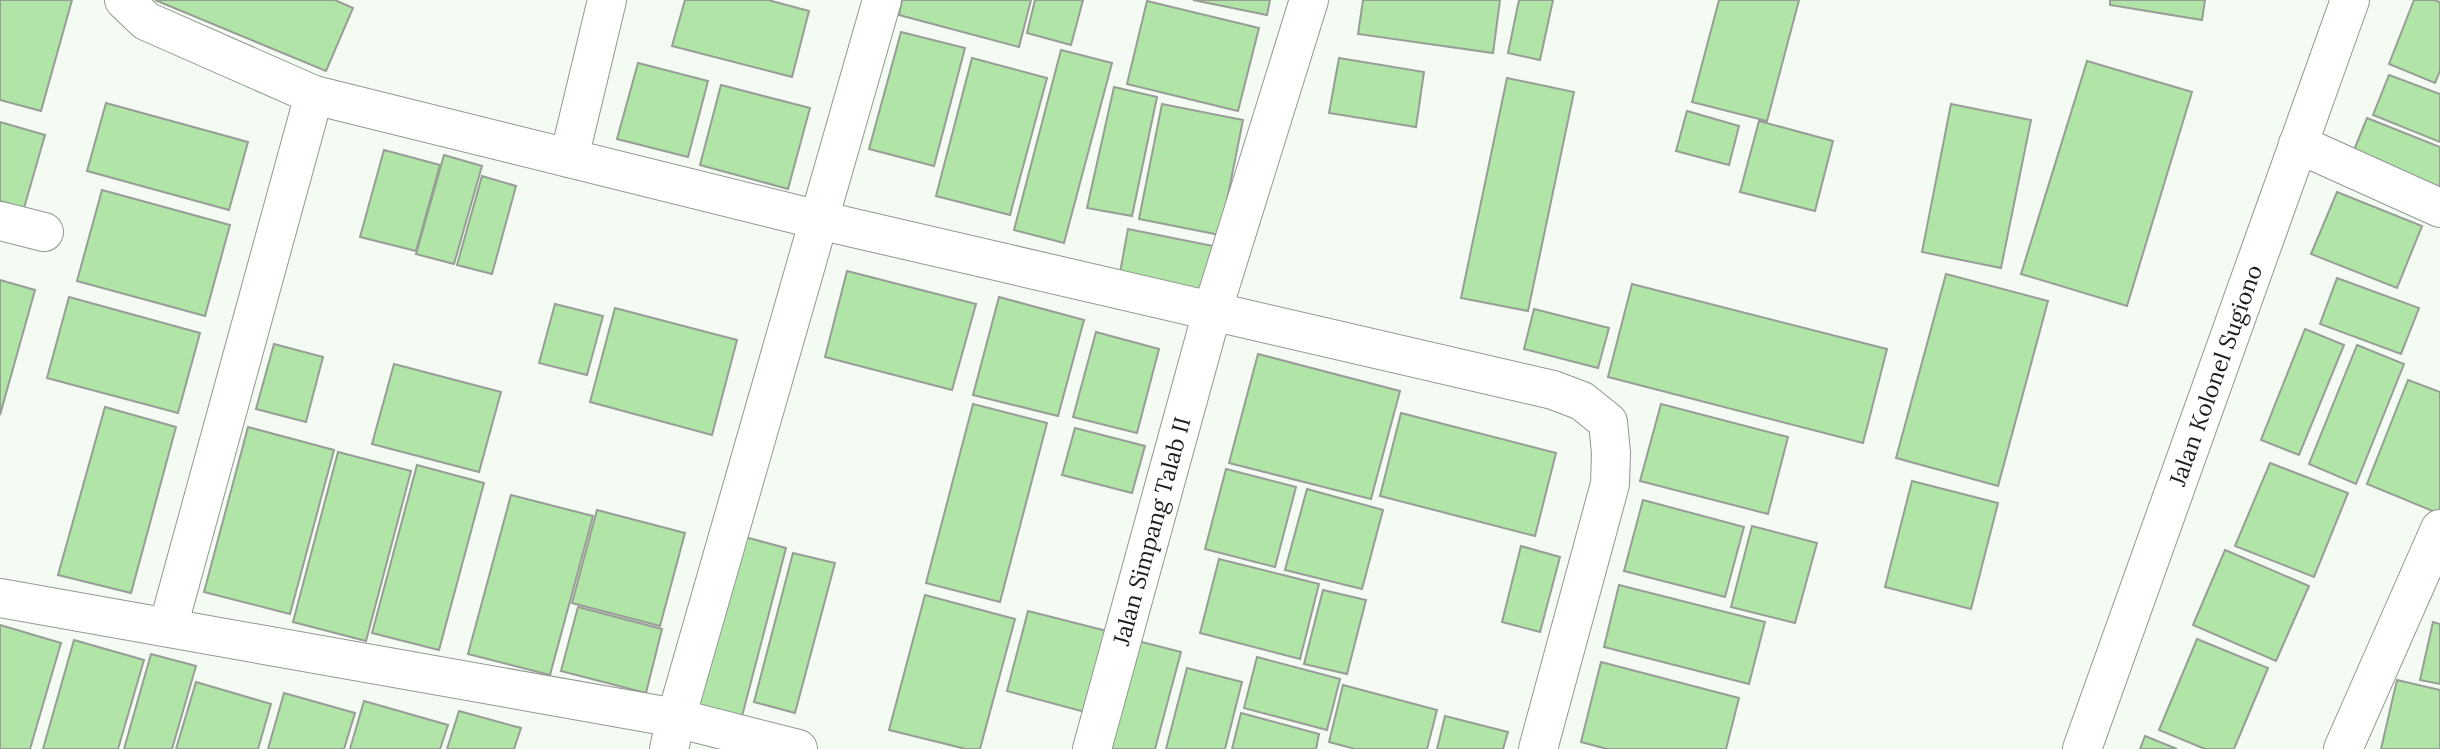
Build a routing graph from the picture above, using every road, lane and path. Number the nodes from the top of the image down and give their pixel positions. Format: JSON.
{"nodes":[{"id":1,"x":124,"y":0,"type":"edge"},
{"id":2,"x":607,"y":0,"type":"edge"},
{"id":3,"x":882,"y":0,"type":"edge"},
{"id":4,"x":1309,"y":0,"type":"edge"},
{"id":5,"x":2350,"y":0,"type":"edge"},
{"id":6,"x":314,"y":95,"type":"junction"},
{"id":7,"x":2298,"y":144,"type":"junction"},
{"id":8,"x":569,"y":158,"type":"junction"},
{"id":9,"x":2440,"y":208,"type":"edge"},
{"id":10,"x":819,"y":220,"type":"junction"},
{"id":11,"x":0,"y":221,"type":"edge"},
{"id":12,"x":44,"y":232,"type":"dead end"},
{"id":13,"x":1212,"y":312,"type":"junction"},
{"id":14,"x":2440,"y":528,"type":"edge"},
{"id":15,"x":0,"y":598,"type":"edge"},
{"id":16,"x":168,"y":627,"type":"junction"},
{"id":17,"x":673,"y":734,"type":"edge"},
{"id":18,"x":799,"y":749,"type":"edge"},
{"id":19,"x":1092,"y":749,"type":"edge"},
{"id":20,"x":1538,"y":749,"type":"edge"},
{"id":21,"x":2081,"y":749,"type":"edge"},
{"id":22,"x":2343,"y":749,"type":"edge"}],
"edges":[{"from":1,"to":6,"type":"street"},
{"from":2,"to":8,"type":"street"},
{"from":3,"to":10,"type":"street"},
{"from":4,"to":13,"type":"street","name":"Jalan Simpang Talab II"},
{"from":5,"to":7,"type":"street","name":"Jalan Kolonel Sugiono"},
{"from":6,"to":8,"type":"street"},
{"from":6,"to":16,"type":"street"},
{"from":7,"to":9,"type":"street"},
{"from":7,"to":21,"type":"street","name":"Jalan Kolonel Sugiono"},
{"from":8,"to":10,"type":"street"},
{"from":10,"to":13,"type":"street"},
{"from":10,"to":17,"type":"street"},
{"from":11,"to":12,"type":"street"},
{"from":13,"to":19,"type":"street","name":"Jalan Simpang Talab II"},
{"from":13,"to":20,"type":"street"},
{"from":14,"to":22,"type":"street"},
{"from":15,"to":16,"type":"street"},
{"from":16,"to":17,"type":"street"},
{"from":17,"to":18,"type":"street"}]}
